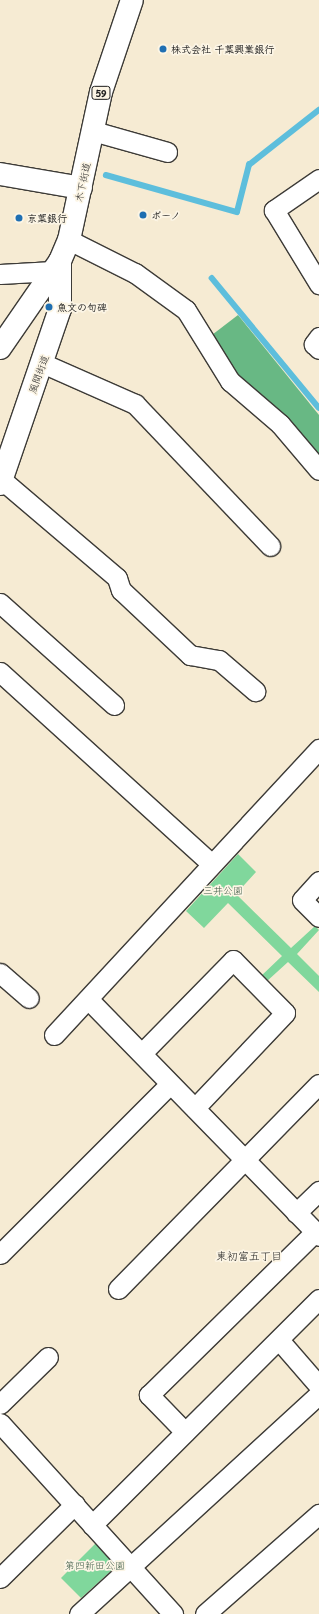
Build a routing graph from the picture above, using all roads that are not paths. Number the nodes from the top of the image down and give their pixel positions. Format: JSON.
{"nodes":[{"id":1,"x":132,"y":0,"type":"edge"},
{"id":2,"x":93,"y":131,"type":"junction"},
{"id":3,"x":167,"y":152,"type":"dead end"},
{"id":4,"x":0,"y":174,"type":"edge"},
{"id":5,"x":319,"y":179,"type":"edge"},
{"id":6,"x":81,"y":188,"type":"junction"},
{"id":7,"x":69,"y":240,"type":"junction"},
{"id":8,"x":57,"y":266,"type":"junction"},
{"id":9,"x":0,"y":274,"type":"edge"},
{"id":10,"x":319,"y":284,"type":"edge"},
{"id":11,"x":319,"y":337,"type":"edge"},
{"id":12,"x":0,"y":348,"type":"edge"},
{"id":13,"x":319,"y":349,"type":"edge"},
{"id":14,"x":42,"y":363,"type":"junction"},
{"id":15,"x":319,"y":470,"type":"edge"},
{"id":16,"x":1,"y":482,"type":"edge"},
{"id":17,"x":270,"y":546,"type":"dead end"},
{"id":18,"x":0,"y":603,"type":"edge"},
{"id":19,"x":0,"y":672,"type":"edge"},
{"id":20,"x":255,"y":691,"type":"dead end"},
{"id":21,"x":114,"y":705,"type":"dead end"},
{"id":22,"x":319,"y":750,"type":"edge"},
{"id":23,"x":211,"y":863,"type":"junction"},
{"id":24,"x":319,"y":881,"type":"edge"},
{"id":25,"x":319,"y":917,"type":"edge"},
{"id":26,"x":0,"y":974,"type":"edge"},
{"id":27,"x":29,"y":998,"type":"dead end"},
{"id":28,"x":88,"y":999,"type":"junction"},
{"id":29,"x":54,"y":1035,"type":"dead end"},
{"id":30,"x":142,"y":1053,"type":"junction"},
{"id":31,"x":170,"y":1084,"type":"junction"},
{"id":32,"x":319,"y":1084,"type":"edge"},
{"id":33,"x":196,"y":1108,"type":"junction"},
{"id":34,"x":243,"y":1160,"type":"junction"},
{"id":35,"x":319,"y":1191,"type":"edge"},
{"id":36,"x":296,"y":1213,"type":"junction"},
{"id":37,"x":317,"y":1234,"type":"edge"},
{"id":38,"x":0,"y":1254,"type":"edge"},
{"id":39,"x":118,"y":1290,"type":"dead end"},
{"id":40,"x":319,"y":1299,"type":"edge"},
{"id":41,"x":279,"y":1340,"type":"junction"},
{"id":42,"x":48,"y":1357,"type":"dead end"},
{"id":43,"x":319,"y":1386,"type":"edge"},
{"id":44,"x":319,"y":1394,"type":"edge"},
{"id":45,"x":0,"y":1404,"type":"edge"},
{"id":46,"x":0,"y":1423,"type":"edge"},
{"id":47,"x":185,"y":1432,"type":"junction"},
{"id":48,"x":75,"y":1504,"type":"junction"},
{"id":49,"x":319,"y":1514,"type":"edge"},
{"id":50,"x":92,"y":1525,"type":"junction"},
{"id":51,"x":130,"y":1566,"type":"junction"},
{"id":52,"x":0,"y":1578,"type":"edge"},
{"id":53,"x":79,"y":1614,"type":"edge"},
{"id":54,"x":172,"y":1614,"type":"edge"},
{"id":55,"x":204,"y":1614,"type":"edge"}],
"edges":[{"from":1,"to":2,"type":"main road","name":"木下街道","number":"59"},
{"from":2,"to":3,"type":"street"},
{"from":2,"to":6,"type":"main road","name":"木下街道","number":"59"},
{"from":4,"to":6,"type":"main road"},
{"from":5,"to":10,"type":"street"},
{"from":6,"to":7,"type":"main road","name":"木下街道","number":"59"},
{"from":7,"to":8,"type":"main road","name":"木下街道","number":"59"},
{"from":7,"to":15,"type":"street"},
{"from":8,"to":9,"type":"street"},
{"from":8,"to":12,"type":"main road","name":"木下街道","number":"59"},
{"from":8,"to":14,"type":"main road","name":"風間街道"},
{"from":11,"to":13,"type":"street"},
{"from":14,"to":16,"type":"main road","name":"風間街道"},
{"from":14,"to":17,"type":"street"},
{"from":16,"to":20,"type":"street"},
{"from":18,"to":21,"type":"street"},
{"from":19,"to":23,"type":"street"},
{"from":22,"to":23,"type":"street"},
{"from":23,"to":28,"type":"street"},
{"from":24,"to":25,"type":"street"},
{"from":26,"to":27,"type":"street"},
{"from":28,"to":29,"type":"street"},
{"from":28,"to":30,"type":"street"},
{"from":30,"to":31,"type":"street"},
{"from":30,"to":33,"type":"street"},
{"from":31,"to":33,"type":"street"},
{"from":31,"to":38,"type":"street"},
{"from":32,"to":34,"type":"street"},
{"from":33,"to":34,"type":"street"},
{"from":34,"to":36,"type":"street"},
{"from":34,"to":39,"type":"street"},
{"from":35,"to":36,"type":"street"},
{"from":36,"to":37,"type":"street"},
{"from":37,"to":47,"type":"street"},
{"from":40,"to":41,"type":"street"},
{"from":41,"to":43,"type":"street"},
{"from":41,"to":47,"type":"street"},
{"from":42,"to":45,"type":"street"},
{"from":44,"to":51,"type":"street"},
{"from":46,"to":48,"type":"street"},
{"from":47,"to":50,"type":"street"},
{"from":48,"to":50,"type":"street"},
{"from":48,"to":52,"type":"street"},
{"from":49,"to":55,"type":"street"},
{"from":50,"to":51,"type":"street"},
{"from":51,"to":53,"type":"street"},
{"from":51,"to":54,"type":"street"}]}
